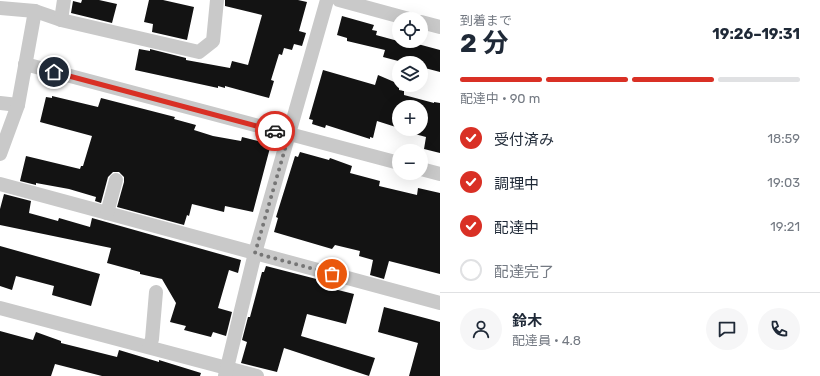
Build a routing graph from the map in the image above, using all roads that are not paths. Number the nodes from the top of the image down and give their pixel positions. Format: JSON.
{"nodes":[{"id":1,"x":64,"y":0,"type":"edge"},
{"id":2,"x":217,"y":0,"type":"edge"},
{"id":3,"x":327,"y":0,"type":"edge"},
{"id":4,"x":339,"y":0,"type":"edge"},
{"id":5,"x":0,"y":8,"type":"edge"},
{"id":6,"x":35,"y":11,"type":"junction"},
{"id":7,"x":392,"y":14,"type":"edge"},
{"id":8,"x":61,"y":20,"type":"junction"},
{"id":9,"x":428,"y":24,"type":"edge"},
{"id":10,"x":440,"y":27,"type":"edge"},
{"id":11,"x":25,"y":64,"type":"junction"},
{"id":12,"x":0,"y":103,"type":"edge"},
{"id":13,"x":18,"y":105,"type":"junction"},
{"id":14,"x":289,"y":135,"type":"junction"},
{"id":15,"x":0,"y":154,"type":"edge"},
{"id":16,"x":392,"y":161,"type":"edge"},
{"id":17,"x":428,"y":171,"type":"edge"},
{"id":18,"x":440,"y":174,"type":"edge"},
{"id":19,"x":116,"y":180,"type":"dead end"},
{"id":20,"x":0,"y":184,"type":"edge"},
{"id":21,"x":107,"y":213,"type":"junction"},
{"id":22,"x":255,"y":253,"type":"junction"},
{"id":23,"x":156,"y":292,"type":"dead end"},
{"id":24,"x":440,"y":303,"type":"edge"},
{"id":25,"x":0,"y":308,"type":"edge"},
{"id":26,"x":149,"y":347,"type":"junction"},
{"id":27,"x":226,"y":372,"type":"edge"},
{"id":28,"x":257,"y":376,"type":"edge"}],
"edges":[{"from":1,"to":8,"type":"street"},
{"from":2,"to":8,"type":"street"},
{"from":3,"to":14,"type":"street"},
{"from":4,"to":7,"type":"street"},
{"from":5,"to":6,"type":"street"},
{"from":6,"to":8,"type":"street"},
{"from":6,"to":11,"type":"street"},
{"from":9,"to":10,"type":"street"},
{"from":11,"to":13,"type":"street"},
{"from":11,"to":14,"type":"street"},
{"from":12,"to":13,"type":"street"},
{"from":13,"to":15,"type":"street"},
{"from":14,"to":16,"type":"street"},
{"from":14,"to":22,"type":"street"},
{"from":17,"to":18,"type":"street"},
{"from":19,"to":21,"type":"street"},
{"from":20,"to":21,"type":"street"},
{"from":21,"to":22,"type":"street"},
{"from":22,"to":24,"type":"street"},
{"from":22,"to":27,"type":"street"},
{"from":23,"to":26,"type":"street"},
{"from":25,"to":26,"type":"street"},
{"from":26,"to":27,"type":"street"},
{"from":27,"to":28,"type":"street"}]}
